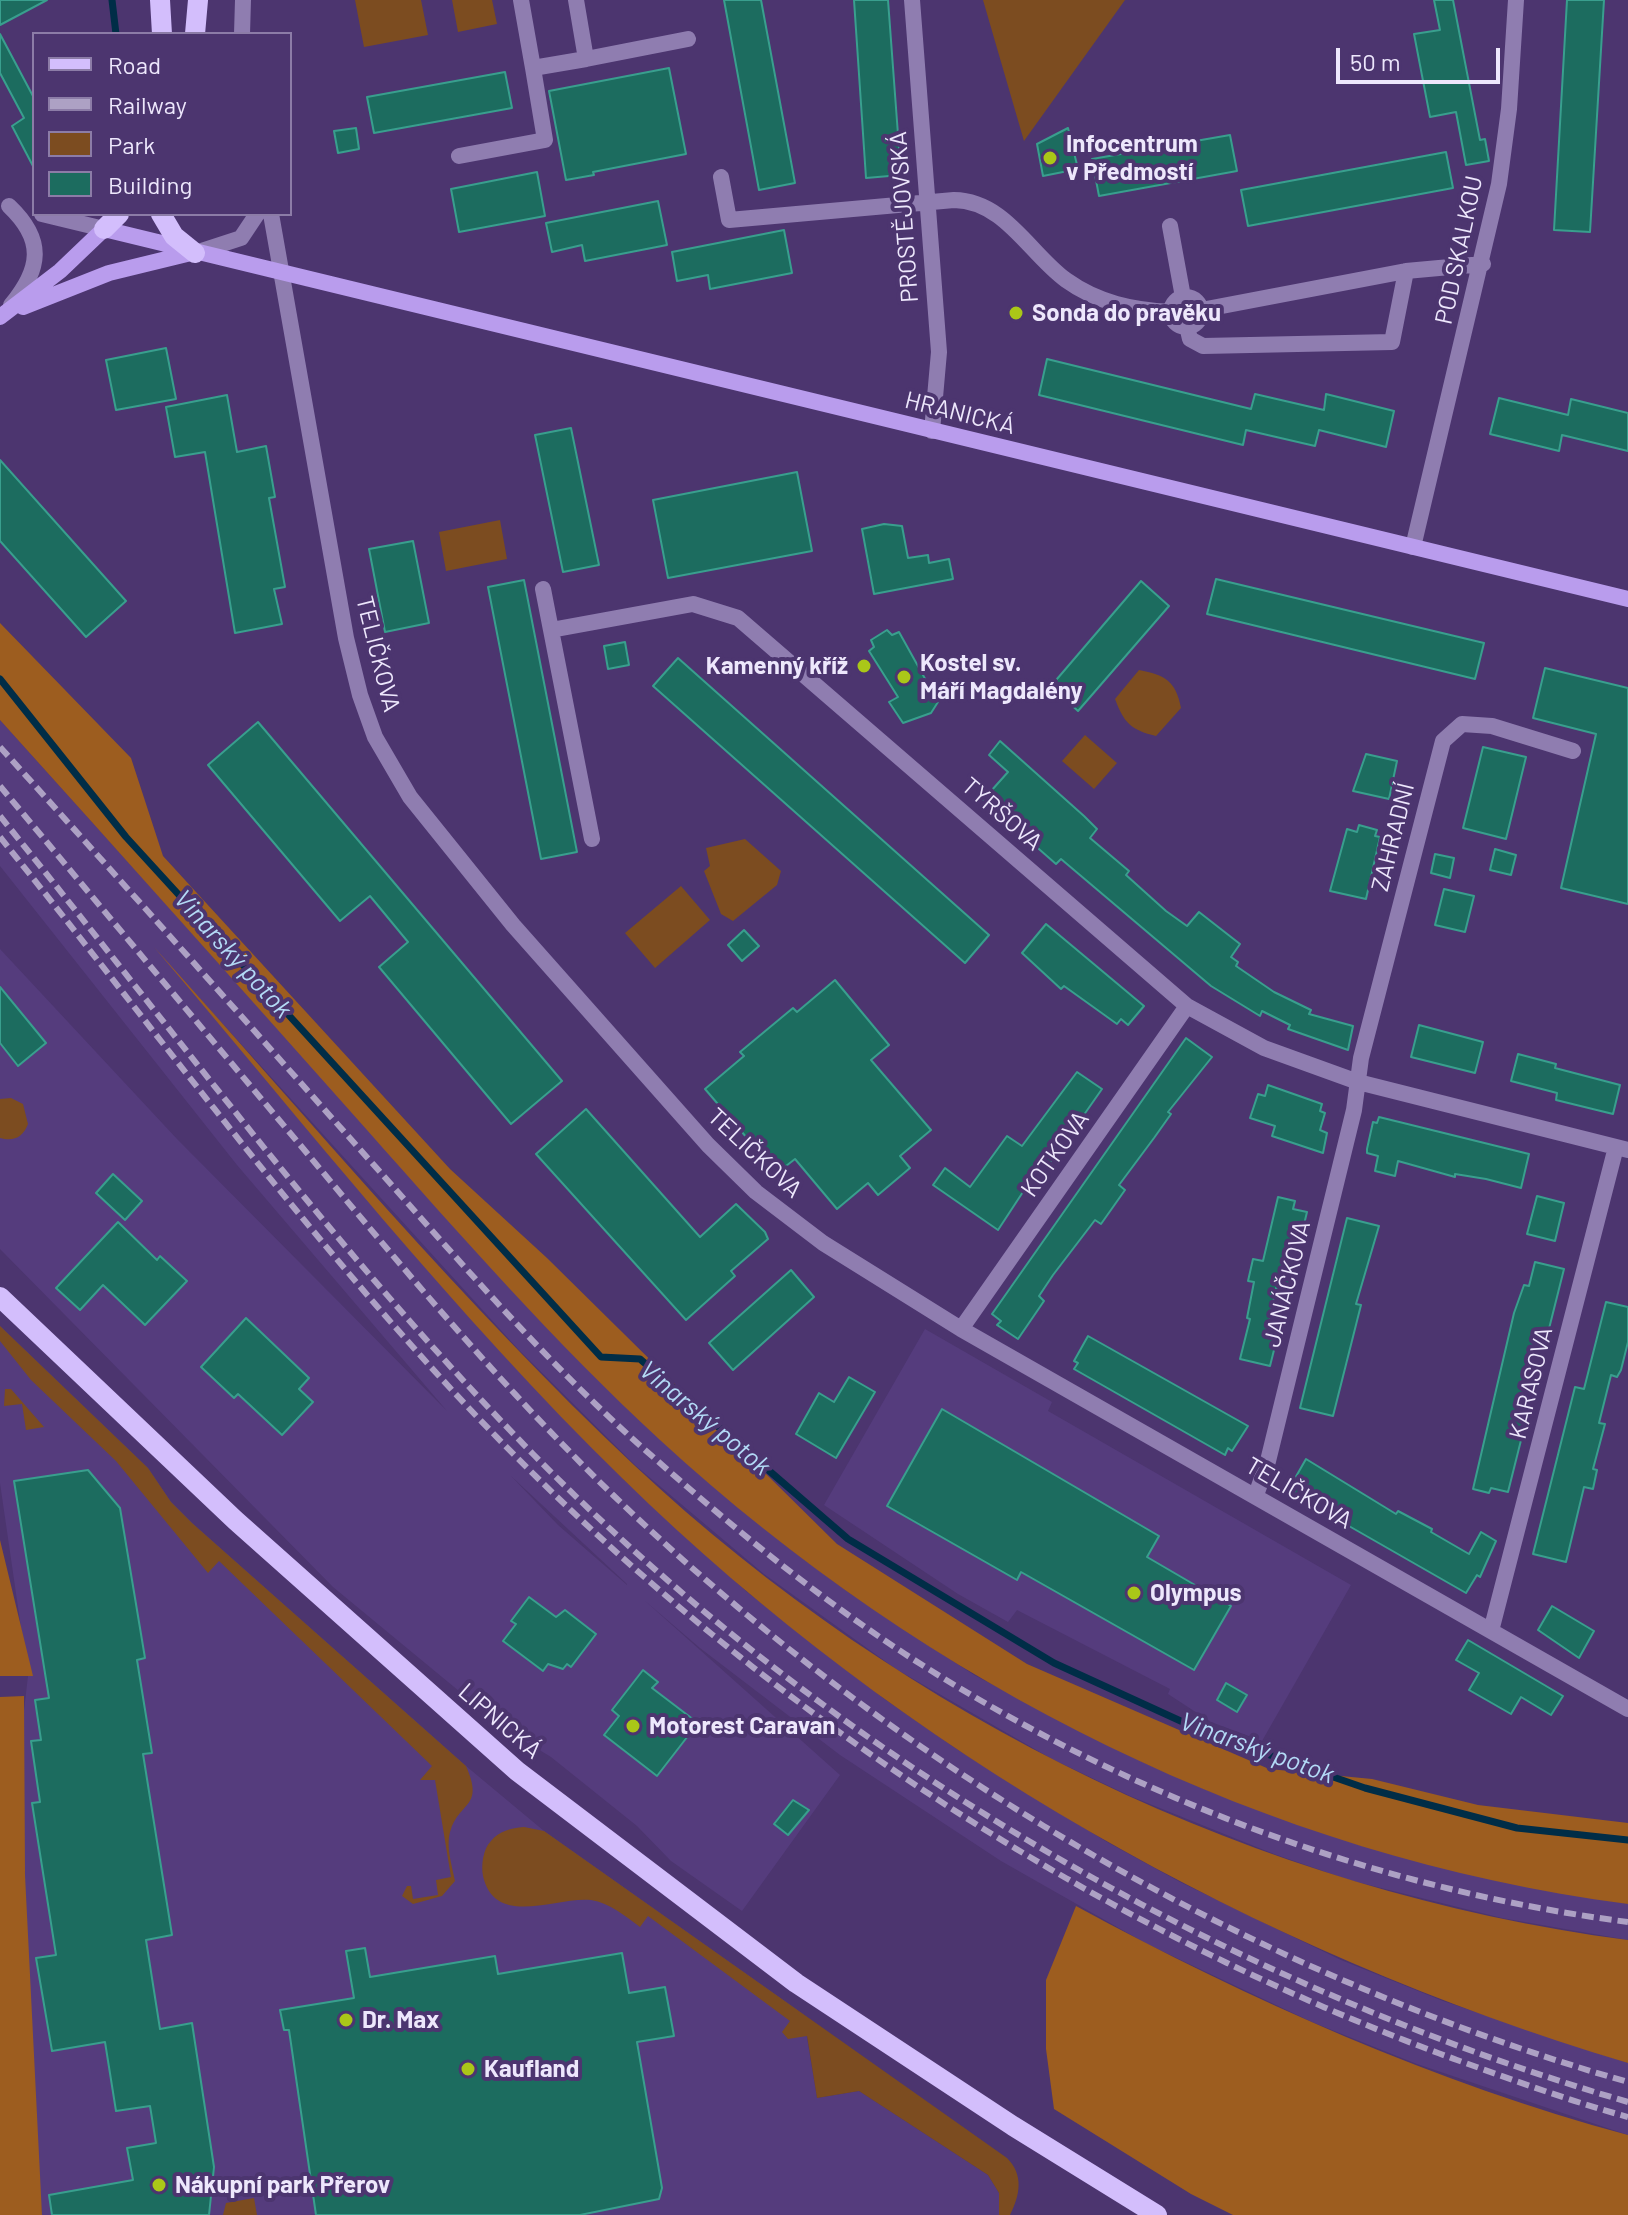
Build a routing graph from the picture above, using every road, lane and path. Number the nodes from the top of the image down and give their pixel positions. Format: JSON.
{"nodes":[{"id":1,"x":160,"y":0,"type":"edge"},
{"id":2,"x":198,"y":0,"type":"edge"},
{"id":3,"x":243,"y":0,"type":"edge"},
{"id":4,"x":521,"y":0,"type":"edge"},
{"id":5,"x":576,"y":0,"type":"edge"},
{"id":6,"x":912,"y":0,"type":"edge"},
{"id":7,"x":1516,"y":0,"type":"edge"},
{"id":8,"x":162,"y":32,"type":"edge"},
{"id":9,"x":195,"y":32,"type":"edge"},
{"id":10,"x":242,"y":32,"type":"edge"},
{"id":11,"x":688,"y":39,"type":"dead end"},
{"id":12,"x":586,"y":59,"type":"junction"},
{"id":13,"x":533,"y":68,"type":"junction"},
{"id":14,"x":459,"y":156,"type":"dead end"},
{"id":15,"x":721,"y":177,"type":"dead end"},
{"id":16,"x":927,"y":203,"type":"junction"},
{"id":17,"x":5,"y":204,"type":"edge"},
{"id":18,"x":32,"y":211,"type":"edge"},
{"id":19,"x":58,"y":216,"type":"edge"},
{"id":20,"x":162,"y":216,"type":"edge"},
{"id":21,"x":256,"y":216,"type":"edge"},
{"id":22,"x":271,"y":216,"type":"edge"},
{"id":23,"x":108,"y":222,"type":"edge"},
{"id":24,"x":1170,"y":226,"type":"dead end"},
{"id":25,"x":195,"y":253,"type":"junction"},
{"id":26,"x":1483,"y":264,"type":"junction"},
{"id":27,"x":1406,"y":271,"type":"junction"},
{"id":28,"x":281,"y":274,"type":"junction"},
{"id":29,"x":1183,"y":297,"type":"junction"},
{"id":30,"x":1201,"y":310,"type":"junction"},
{"id":31,"x":1171,"y":312,"type":"junction"},
{"id":32,"x":2,"y":316,"type":"edge"},
{"id":33,"x":1187,"y":326,"type":"junction"},
{"id":34,"x":932,"y":431,"type":"junction"},
{"id":35,"x":1413,"y":547,"type":"junction"},
{"id":36,"x":543,"y":589,"type":"dead end"},
{"id":37,"x":1628,"y":599,"type":"edge"},
{"id":38,"x":551,"y":630,"type":"junction"},
{"id":39,"x":1573,"y":751,"type":"dead end"},
{"id":40,"x":592,"y":839,"type":"dead end"},
{"id":41,"x":1187,"y":1006,"type":"junction"},
{"id":42,"x":1358,"y":1082,"type":"junction"},
{"id":43,"x":1622,"y":1148,"type":"edge"},
{"id":44,"x":0,"y":1297,"type":"edge"},
{"id":45,"x":961,"y":1329,"type":"junction"},
{"id":46,"x":1256,"y":1495,"type":"junction"},
{"id":47,"x":1491,"y":1631,"type":"junction"},
{"id":48,"x":1628,"y":1709,"type":"edge"},
{"id":49,"x":1157,"y":2215,"type":"edge"}],
"edges":[{"from":1,"to":8,"type":"main road"},
{"from":2,"to":9,"type":"main road"},
{"from":3,"to":10,"type":"street"},
{"from":4,"to":13,"type":"street"},
{"from":5,"to":12,"type":"street"},
{"from":6,"to":16,"type":"street","name":"PROSTĚJOVSKÁ"},
{"from":7,"to":26,"type":"street","name":"POD SKALKOU"},
{"from":11,"to":12,"type":"street"},
{"from":12,"to":13,"type":"street"},
{"from":13,"to":14,"type":"street"},
{"from":15,"to":16,"type":"street"},
{"from":16,"to":31,"type":"street"},
{"from":16,"to":34,"type":"street","name":"PROSTĚJOVSKÁ"},
{"from":17,"to":18,"type":"street"},
{"from":17,"to":32,"type":"street"},
{"from":19,"to":23,"type":"street"},
{"from":20,"to":25,"type":"main road"},
{"from":21,"to":25,"type":"street"},
{"from":22,"to":28,"type":"street","name":"TELIČKOVA"},
{"from":23,"to":25,"type":"main road","name":"HRANICKÁ"},
{"from":23,"to":32,"type":"main road"},
{"from":24,"to":29,"type":"street"},
{"from":25,"to":28,"type":"main road","name":"HRANICKÁ"},
{"from":25,"to":32,"type":"main road"},
{"from":26,"to":27,"type":"street"},
{"from":26,"to":35,"type":"street","name":"POD SKALKOU"},
{"from":27,"to":30,"type":"street"},
{"from":27,"to":33,"type":"street"},
{"from":28,"to":34,"type":"main road","name":"HRANICKÁ"},
{"from":28,"to":45,"type":"street","name":"TELIČKOVA"},
{"from":29,"to":30,"type":"street"},
{"from":29,"to":31,"type":"street"},
{"from":30,"to":33,"type":"street"},
{"from":31,"to":33,"type":"street"},
{"from":34,"to":35,"type":"main road","name":"HRANICKÁ"},
{"from":35,"to":37,"type":"main road","name":"HRANICKÁ"},
{"from":36,"to":38,"type":"street"},
{"from":38,"to":40,"type":"street"},
{"from":38,"to":41,"type":"street","name":"TYRŠOVA"},
{"from":39,"to":42,"type":"street","name":"ZAHRADNÍ"},
{"from":41,"to":42,"type":"street","name":"TYRŠOVA"},
{"from":41,"to":45,"type":"street","name":"KOTKOVA"},
{"from":42,"to":43,"type":"street","name":"TYRŠOVA"},
{"from":42,"to":46,"type":"street","name":"JANÁČKOVA"},
{"from":43,"to":47,"type":"street","name":"KARASOVA"},
{"from":44,"to":49,"type":"main road","name":"LIPNICKÁ"},
{"from":45,"to":46,"type":"street","name":"TELIČKOVA"},
{"from":46,"to":47,"type":"street","name":"TELIČKOVA"},
{"from":47,"to":48,"type":"street","name":"TELIČKOVA"}]}
